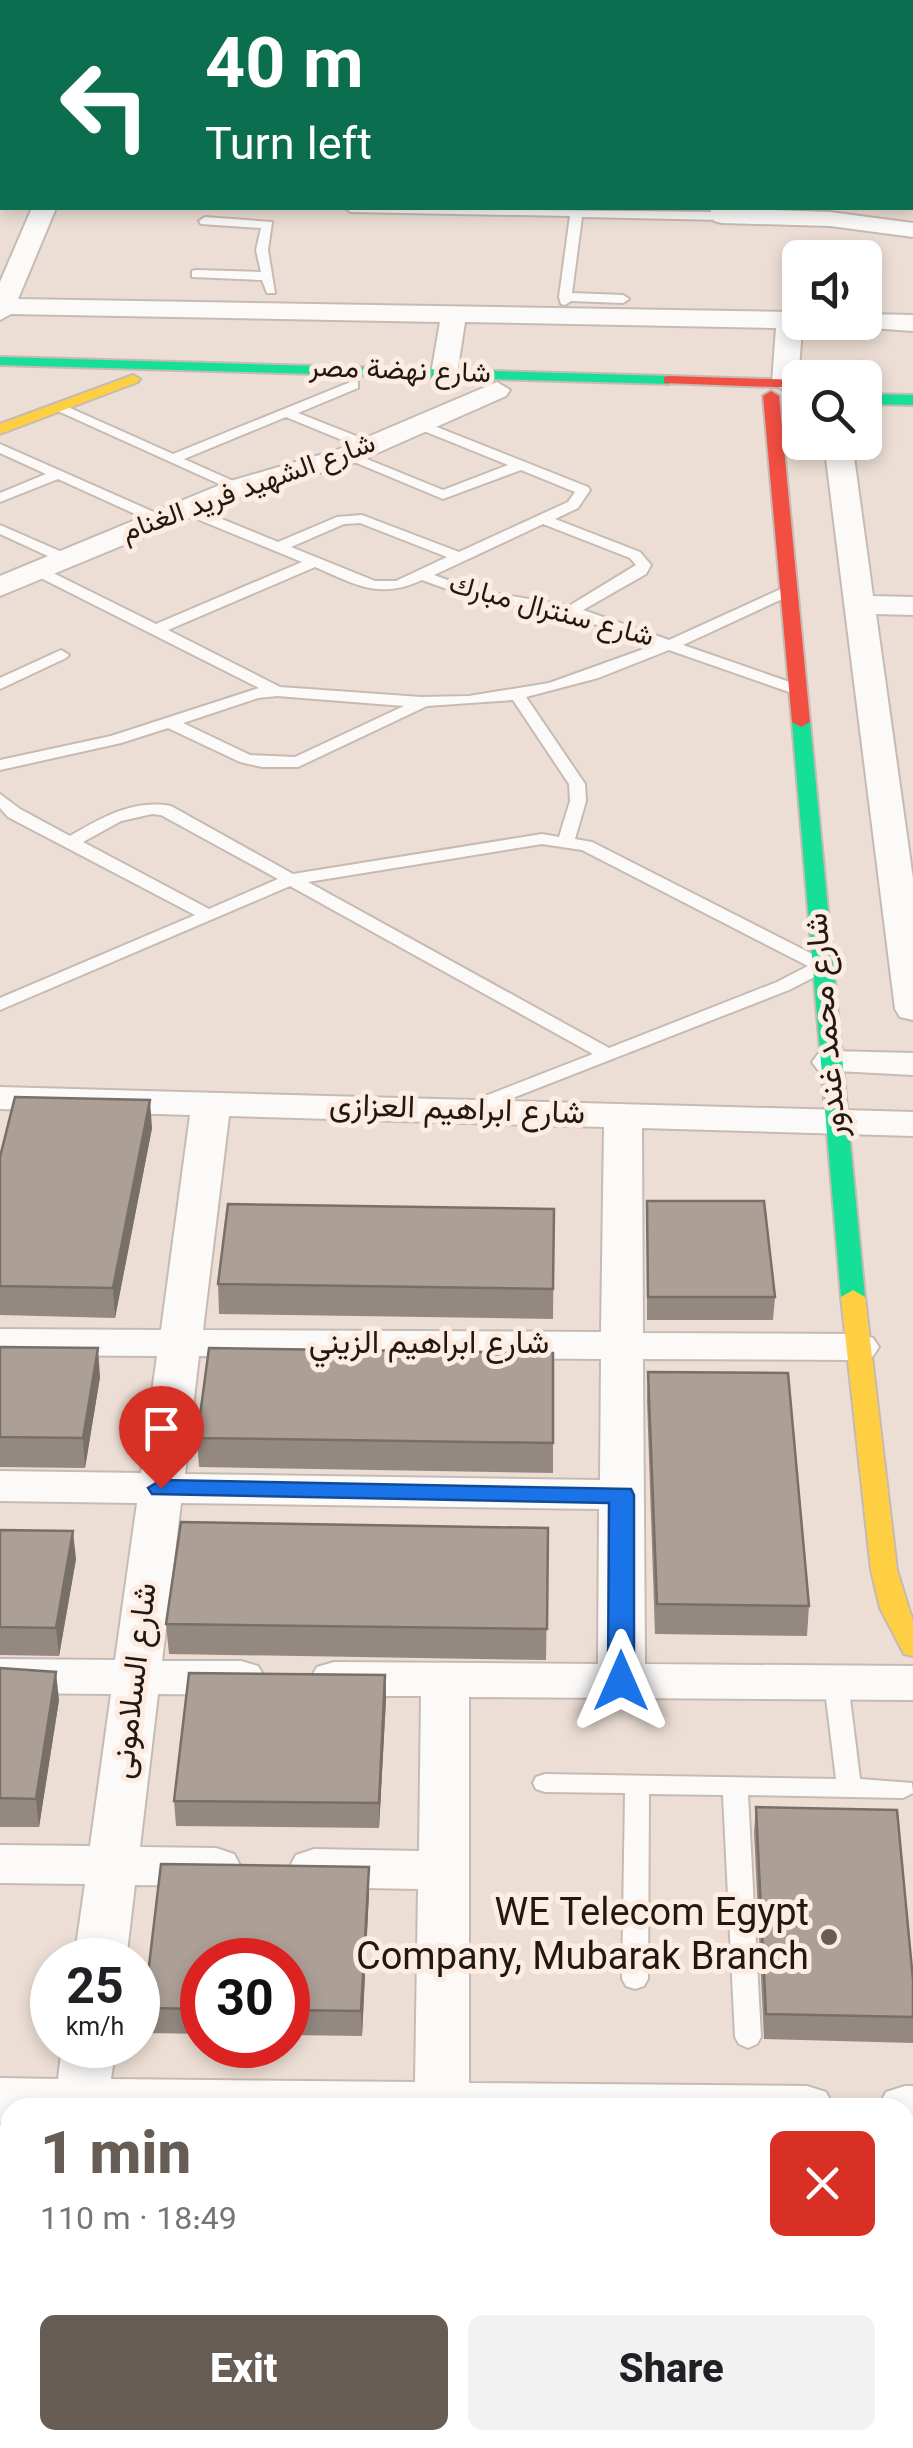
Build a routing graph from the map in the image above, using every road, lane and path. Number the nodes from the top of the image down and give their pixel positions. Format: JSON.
{"nodes":[{"id":1,"x":43,"y":210,"type":"edge"},
{"id":2,"x":258,"y":210,"type":"edge"},
{"id":3,"x":441,"y":210,"type":"edge"},
{"id":4,"x":722,"y":212,"type":"edge"},
{"id":5,"x":576,"y":213,"type":"junction"},
{"id":6,"x":205,"y":221,"type":"dead end"},
{"id":7,"x":253,"y":222,"type":"junction"},
{"id":8,"x":913,"y":230,"type":"edge"},
{"id":9,"x":196,"y":274,"type":"dead end"},
{"id":10,"x":623,"y":298,"type":"dead end"},
{"id":11,"x":1,"y":308,"type":"edge"},
{"id":12,"x":454,"y":314,"type":"junction"},
{"id":13,"x":782,"y":321,"type":"edge"},
{"id":14,"x":882,"y":322,"type":"edge"},
{"id":15,"x":913,"y":323,"type":"edge"},
{"id":16,"x":0,"y":361,"type":"edge"},
{"id":17,"x":444,"y":374,"type":"junction"},
{"id":18,"x":0,"y":377,"type":"edge"},
{"id":19,"x":133,"y":379,"type":"junction"},
{"id":20,"x":353,"y":385,"type":"junction"},
{"id":21,"x":882,"y":385,"type":"edge"},
{"id":22,"x":913,"y":386,"type":"edge"},
{"id":23,"x":497,"y":390,"type":"junction"},
{"id":24,"x":782,"y":390,"type":"edge"},
{"id":25,"x":782,"y":390,"type":"edge"},
{"id":26,"x":882,"y":399,"type":"edge"},
{"id":27,"x":913,"y":400,"type":"edge"},
{"id":28,"x":56,"y":407,"type":"junction"},
{"id":29,"x":287,"y":413,"type":"junction"},
{"id":30,"x":419,"y":424,"type":"junction"},
{"id":31,"x":0,"y":430,"type":"edge"},
{"id":32,"x":0,"y":448,"type":"edge"},
{"id":33,"x":358,"y":451,"type":"junction"},
{"id":34,"x":172,"y":459,"type":"junction"},
{"id":35,"x":789,"y":460,"type":"edge"},
{"id":36,"x":840,"y":460,"type":"edge"},
{"id":37,"x":521,"y":466,"type":"junction"},
{"id":38,"x":59,"y":474,"type":"junction"},
{"id":39,"x":236,"y":488,"type":"junction"},
{"id":40,"x":0,"y":498,"type":"edge"},
{"id":41,"x":172,"y":515,"type":"junction"},
{"id":42,"x":543,"y":519,"type":"junction"},
{"id":43,"x":0,"y":530,"type":"edge"},
{"id":44,"x":278,"y":547,"type":"junction"},
{"id":45,"x":460,"y":557,"type":"junction"},
{"id":46,"x":66,"y":559,"type":"junction"},
{"id":47,"x":315,"y":562,"type":"junction"},
{"id":48,"x":38,"y":570,"type":"junction"},
{"id":49,"x":421,"y":575,"type":"junction"},
{"id":50,"x":0,"y":586,"type":"edge"},
{"id":51,"x":788,"y":591,"type":"junction"},
{"id":52,"x":858,"y":605,"type":"junction"},
{"id":53,"x":913,"y":606,"type":"edge"},
{"id":54,"x":571,"y":612,"type":"junction"},
{"id":55,"x":156,"y":630,"type":"junction"},
{"id":56,"x":671,"y":644,"type":"junction"},
{"id":57,"x":61,"y":655,"type":"dead end"},
{"id":58,"x":0,"y":684,"type":"edge"},
{"id":59,"x":277,"y":690,"type":"junction"},
{"id":60,"x":798,"y":690,"type":"junction"},
{"id":61,"x":516,"y":693,"type":"junction"},
{"id":62,"x":428,"y":700,"type":"junction"},
{"id":63,"x":170,"y":722,"type":"junction"},
{"id":64,"x":0,"y":765,"type":"edge"},
{"id":65,"x":0,"y":799,"type":"edge"},
{"id":66,"x":899,"y":811,"type":"edge"},
{"id":67,"x":566,"y":841,"type":"junction"},
{"id":68,"x":69,"y":843,"type":"junction"},
{"id":69,"x":293,"y":878,"type":"junction"},
{"id":70,"x":208,"y":915,"type":"junction"},
{"id":71,"x":822,"y":966,"type":"junction"},
{"id":72,"x":0,"y":1005,"type":"edge"},
{"id":73,"x":913,"y":1009,"type":"edge"},
{"id":74,"x":608,"y":1054,"type":"junction"},
{"id":75,"x":831,"y":1062,"type":"junction"},
{"id":76,"x":913,"y":1064,"type":"edge"},
{"id":77,"x":0,"y":1098,"type":"edge"},
{"id":78,"x":211,"y":1104,"type":"junction"},
{"id":79,"x":467,"y":1110,"type":"junction"},
{"id":80,"x":623,"y":1116,"type":"junction"},
{"id":81,"x":837,"y":1122,"type":"junction"},
{"id":82,"x":913,"y":1124,"type":"edge"},
{"id":83,"x":0,"y":1342,"type":"edge"},
{"id":84,"x":180,"y":1344,"type":"junction"},
{"id":85,"x":622,"y":1346,"type":"junction"},
{"id":86,"x":858,"y":1348,"type":"junction"},
{"id":87,"x":0,"y":1486,"type":"edge"},
{"id":88,"x":161,"y":1488,"type":"junction"},
{"id":89,"x":622,"y":1495,"type":"junction"},
{"id":90,"x":913,"y":1647,"type":"edge"},
{"id":91,"x":0,"y":1676,"type":"edge"},
{"id":92,"x":136,"y":1678,"type":"junction"},
{"id":93,"x":445,"y":1680,"type":"junction"},
{"id":94,"x":621,"y":1681,"type":"junction"},
{"id":95,"x":836,"y":1682,"type":"junction"},
{"id":96,"x":913,"y":1683,"type":"edge"},
{"id":97,"x":544,"y":1783,"type":"dead end"},
{"id":98,"x":637,"y":1784,"type":"junction"},
{"id":99,"x":734,"y":1786,"type":"junction"},
{"id":100,"x":850,"y":1788,"type":"junction"},
{"id":101,"x":903,"y":1789,"type":"dead end"},
{"id":102,"x":0,"y":1864,"type":"edge"},
{"id":103,"x":112,"y":1866,"type":"junction"},
{"id":104,"x":444,"y":1870,"type":"junction"},
{"id":105,"x":103,"y":1938,"type":"edge"},
{"id":106,"x":636,"y":1979,"type":"dead end"},
{"id":107,"x":748,"y":2036,"type":"dead end"},
{"id":108,"x":86,"y":2068,"type":"edge"},
{"id":109,"x":82,"y":2098,"type":"edge"},
{"id":110,"x":442,"y":2098,"type":"edge"}],
"edges":[{"from":1,"to":11,"type":"street"},
{"from":2,"to":7,"type":"lane"},
{"from":3,"to":5,"type":"lane"},
{"from":4,"to":5,"type":"lane"},
{"from":4,"to":8,"type":"street"},
{"from":5,"to":10,"type":"lane"},
{"from":6,"to":7,"type":"lane"},
{"from":7,"to":9,"type":"lane"},
{"from":11,"to":12,"type":"street"},
{"from":12,"to":13,"type":"street"},
{"from":12,"to":17,"type":"street"},
{"from":14,"to":15,"type":"street"},
{"from":16,"to":17,"type":"street","name":"شارع نهضة مصر"},
{"from":17,"to":24,"type":"street","name":"شارع نهضة مصر"},
{"from":18,"to":19,"type":"street","name":"شارع نهضة مصر"},
{"from":19,"to":20,"type":"street","name":"شارع نهضة مصر"},
{"from":19,"to":28,"type":"street"},
{"from":20,"to":23,"type":"street","name":"شارع نهضة مصر"},
{"from":20,"to":29,"type":"lane"},
{"from":21,"to":22,"type":"street"},
{"from":23,"to":25,"type":"street","name":"شارع نهضة مصر"},
{"from":23,"to":30,"type":"street","name":"شارع الشهيد فريد الغنام"},
{"from":26,"to":27,"type":"street"},
{"from":28,"to":31,"type":"street"},
{"from":28,"to":34,"type":"lane"},
{"from":29,"to":33,"type":"lane"},
{"from":29,"to":34,"type":"lane"},
{"from":30,"to":33,"type":"street","name":"شارع الشهيد فريد الغنام"},
{"from":30,"to":37,"type":"lane","name":"شارع سنترال مبارك"},
{"from":32,"to":38,"type":"lane"},
{"from":33,"to":37,"type":"lane"},
{"from":33,"to":39,"type":"street","name":"شارع الشهيد فريد الغنام"},
{"from":34,"to":39,"type":"lane"},
{"from":35,"to":51,"type":"street","name":"شارع محمد غندور"},
{"from":36,"to":52,"type":"street"},
{"from":37,"to":42,"type":"lane","name":"شارع سنترال مبارك"},
{"from":38,"to":40,"type":"lane"},
{"from":38,"to":41,"type":"lane"},
{"from":39,"to":41,"type":"street","name":"شارع الشهيد فريد الغنام"},
{"from":41,"to":44,"type":"lane"},
{"from":41,"to":46,"type":"street","name":"شارع الشهيد فريد الغنام"},
{"from":42,"to":45,"type":"lane","name":"شارع سنترال مبارك"},
{"from":42,"to":54,"type":"lane"},
{"from":43,"to":46,"type":"lane"},
{"from":44,"to":45,"type":"lane"},
{"from":44,"to":47,"type":"lane"},
{"from":45,"to":49,"type":"lane","name":"شارع سنترال مبارك"},
{"from":46,"to":48,"type":"street","name":"شارع الشهيد فريد الغنام"},
{"from":47,"to":49,"type":"lane"},
{"from":47,"to":55,"type":"lane"},
{"from":48,"to":50,"type":"street","name":"شارع الشهيد فريد الغنام"},
{"from":48,"to":55,"type":"lane"},
{"from":49,"to":54,"type":"lane","name":"شارع سنترال مبارك"},
{"from":51,"to":56,"type":"lane"},
{"from":51,"to":60,"type":"street","name":"شارع محمد غندور"},
{"from":52,"to":53,"type":"street"},
{"from":52,"to":66,"type":"street"},
{"from":54,"to":56,"type":"lane","name":"شارع سنترال مبارك"},
{"from":55,"to":59,"type":"lane"},
{"from":56,"to":60,"type":"lane","name":"شارع سنترال مبارك"},
{"from":56,"to":61,"type":"lane"},
{"from":57,"to":58,"type":"lane"},
{"from":59,"to":62,"type":"lane"},
{"from":59,"to":63,"type":"lane"},
{"from":60,"to":71,"type":"street","name":"شارع محمد غندور"},
{"from":61,"to":62,"type":"lane"},
{"from":61,"to":67,"type":"lane"},
{"from":62,"to":63,"type":"lane"},
{"from":63,"to":64,"type":"lane"},
{"from":65,"to":68,"type":"lane"},
{"from":66,"to":73,"type":"street"},
{"from":67,"to":69,"type":"lane"},
{"from":67,"to":71,"type":"lane"},
{"from":68,"to":69,"type":"lane"},
{"from":68,"to":70,"type":"lane"},
{"from":69,"to":70,"type":"lane"},
{"from":69,"to":74,"type":"lane"},
{"from":70,"to":72,"type":"lane"},
{"from":71,"to":74,"type":"lane"},
{"from":71,"to":75,"type":"street","name":"شارع محمد غندور"},
{"from":74,"to":79,"type":"lane"},
{"from":75,"to":76,"type":"street"},
{"from":75,"to":81,"type":"street","name":"شارع محمد غندور"},
{"from":77,"to":78,"type":"street","name":"شارع ابراهيم العزازى"},
{"from":78,"to":79,"type":"street","name":"شارع ابراهيم العزازى"},
{"from":78,"to":84,"type":"street","name":"شارع السلامونى"},
{"from":79,"to":80,"type":"street","name":"شارع ابراهيم العزازى"},
{"from":80,"to":81,"type":"street","name":"شارع ابراهيم العزازى"},
{"from":80,"to":85,"type":"street"},
{"from":81,"to":82,"type":"street","name":"شارع ابراهيم العزازى"},
{"from":81,"to":86,"type":"street","name":"شارع محمد غندور"},
{"from":83,"to":84,"type":"street","name":"شارع ابراهيم الزيني"},
{"from":84,"to":85,"type":"street","name":"شارع ابراهيم الزيني"},
{"from":84,"to":88,"type":"street","name":"شارع السلامونى"},
{"from":85,"to":86,"type":"street","name":"شارع ابراهيم الزيني"},
{"from":85,"to":89,"type":"street"},
{"from":86,"to":90,"type":"street","name":"شارع محمد غندور"},
{"from":87,"to":88,"type":"street"},
{"from":88,"to":89,"type":"street"},
{"from":88,"to":92,"type":"street","name":"شارع السلامونى"},
{"from":89,"to":94,"type":"street"},
{"from":91,"to":92,"type":"street"},
{"from":92,"to":93,"type":"street"},
{"from":92,"to":103,"type":"street","name":"شارع السلامونى"},
{"from":93,"to":94,"type":"street"},
{"from":93,"to":104,"type":"street"},
{"from":94,"to":95,"type":"street"},
{"from":95,"to":96,"type":"street"},
{"from":95,"to":100,"type":"lane"},
{"from":97,"to":98,"type":"lane"},
{"from":98,"to":99,"type":"lane"},
{"from":98,"to":106,"type":"lane"},
{"from":99,"to":100,"type":"lane"},
{"from":99,"to":107,"type":"lane"},
{"from":100,"to":101,"type":"lane"},
{"from":102,"to":103,"type":"street"},
{"from":103,"to":104,"type":"street"},
{"from":103,"to":105,"type":"street","name":"شارع السلامونى"},
{"from":104,"to":110,"type":"street"},
{"from":108,"to":109,"type":"street"}]}
